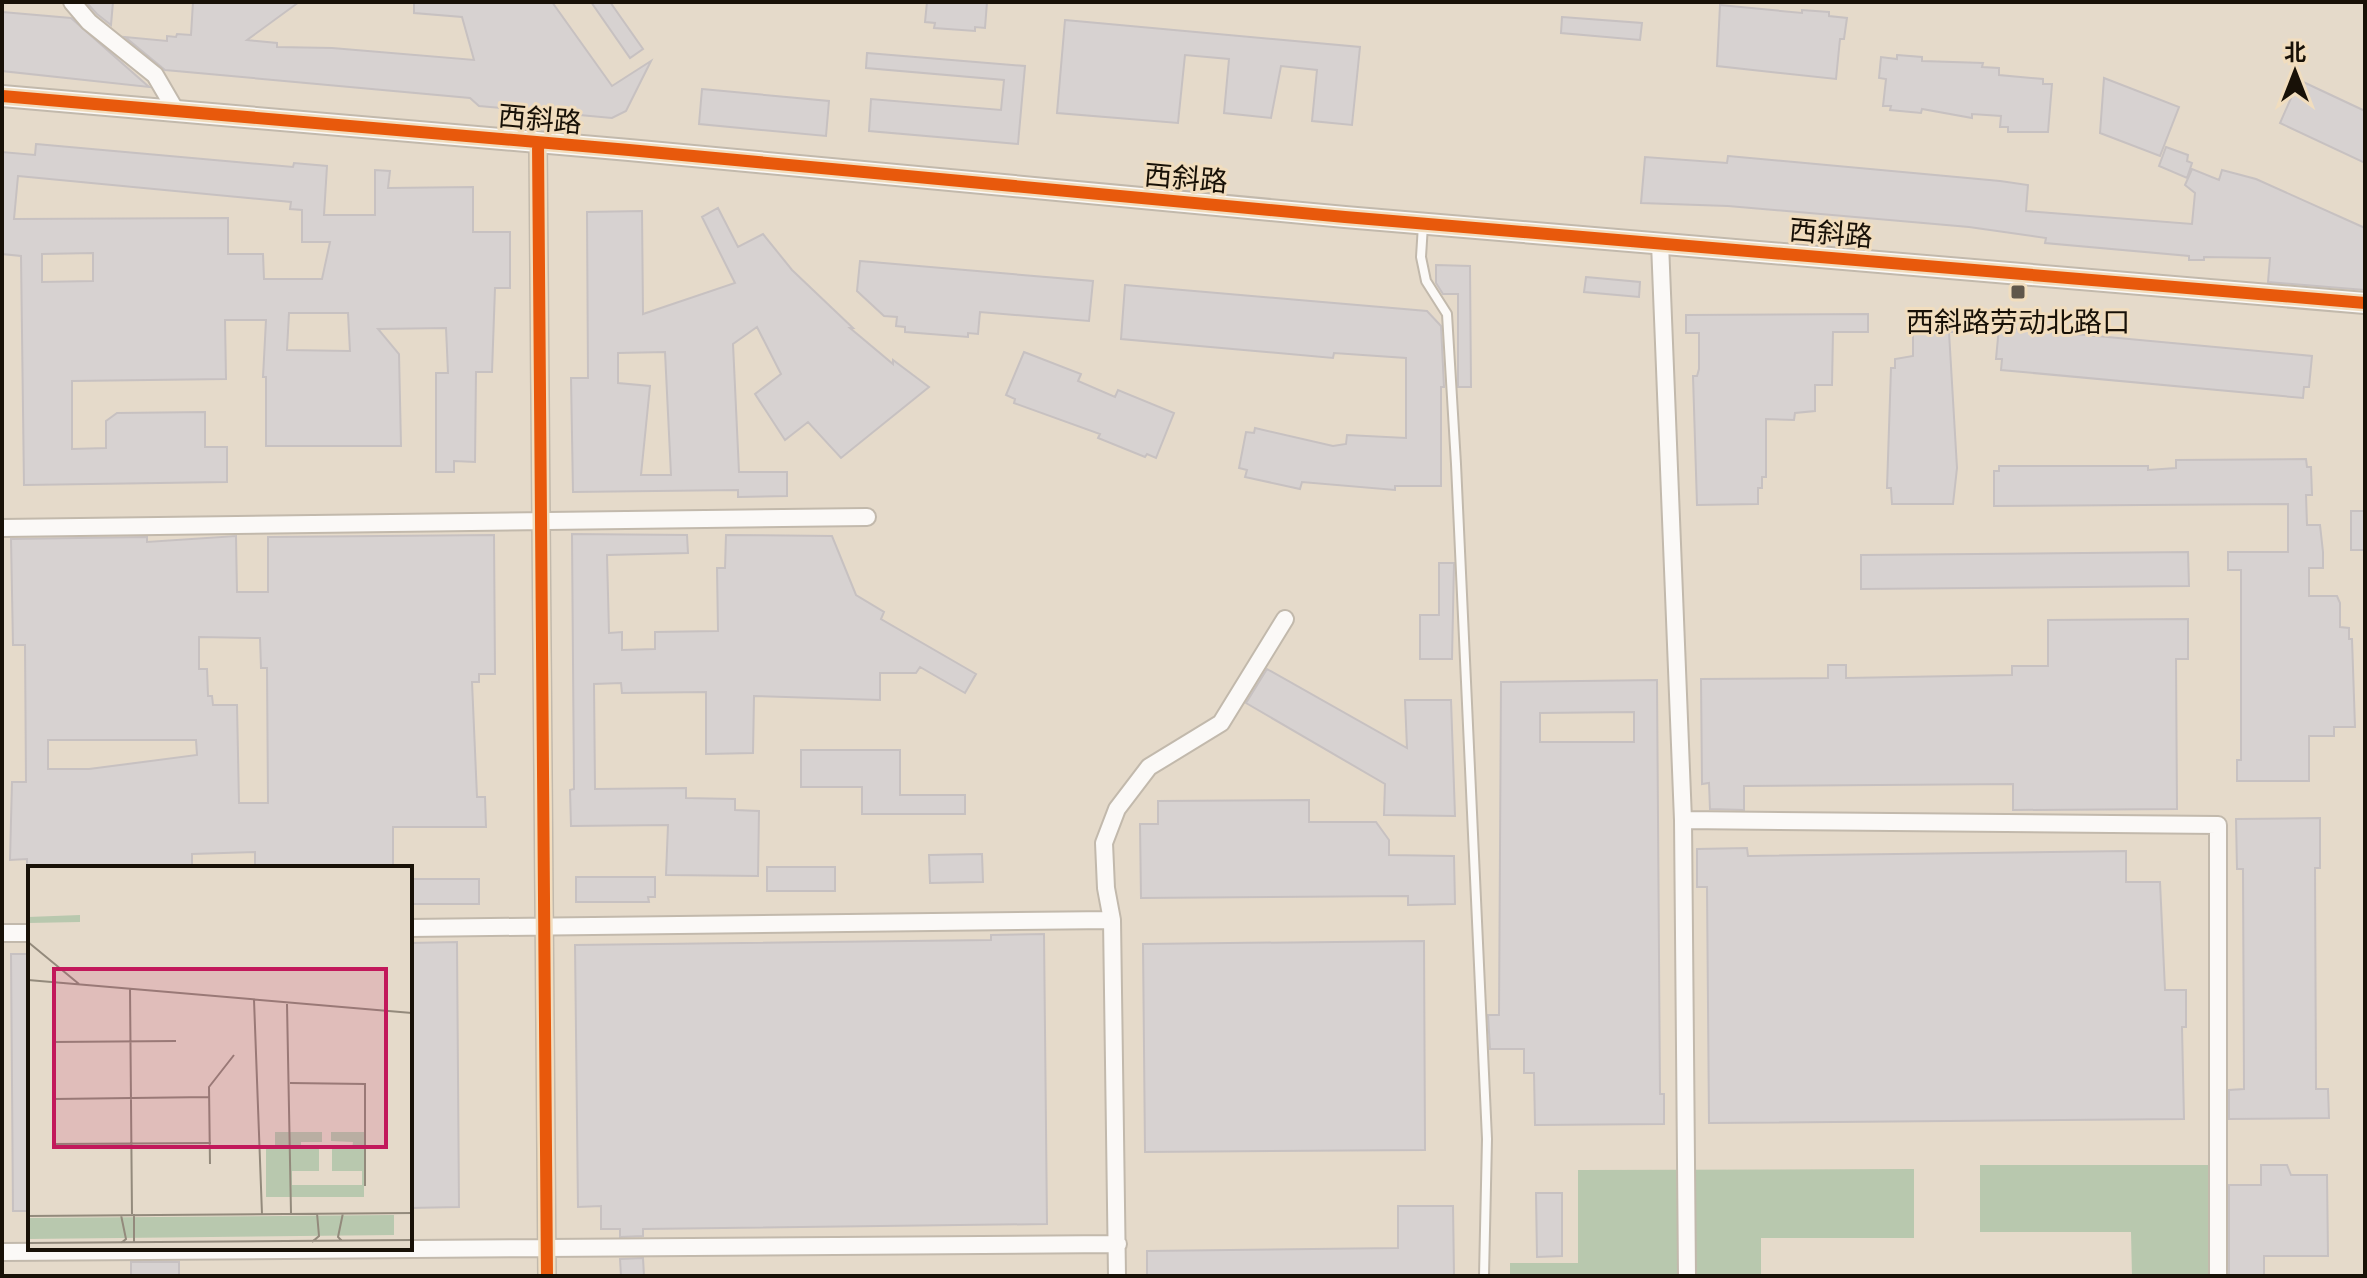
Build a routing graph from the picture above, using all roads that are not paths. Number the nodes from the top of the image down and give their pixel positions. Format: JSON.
{"nodes":[{"id":1,"x":72,"y":2,"type":"edge"},
{"id":2,"x":2,"y":96,"type":"edge"},
{"id":3,"x":176,"y":111,"type":"junction"},
{"id":4,"x":538,"y":143,"type":"junction"},
{"id":5,"x":1424,"y":223,"type":"junction"},
{"id":6,"x":1660,"y":243,"type":"junction"},
{"id":7,"x":2365,"y":303,"type":"edge"},
{"id":8,"x":867,"y":517,"type":"dead end"},
{"id":9,"x":540,"y":521,"type":"junction"},
{"id":10,"x":2,"y":528,"type":"edge"},
{"id":11,"x":1285,"y":619,"type":"dead end"},
{"id":12,"x":1683,"y":820,"type":"junction"},
{"id":13,"x":1112,"y":920,"type":"junction"},
{"id":14,"x":544,"y":927,"type":"junction"},
{"id":15,"x":412,"y":928,"type":"edge"},
{"id":16,"x":2,"y":933,"type":"edge"},
{"id":17,"x":28,"y":933,"type":"edge"},
{"id":18,"x":1118,"y":1244,"type":"junction"},
{"id":19,"x":546,"y":1248,"type":"junction"},
{"id":20,"x":412,"y":1249,"type":"edge"},
{"id":21,"x":274,"y":1250,"type":"edge"},
{"id":22,"x":2,"y":1252,"type":"edge"},
{"id":23,"x":547,"y":1276,"type":"edge"},
{"id":24,"x":1117,"y":1276,"type":"edge"},
{"id":25,"x":1484,"y":1276,"type":"edge"},
{"id":26,"x":1687,"y":1276,"type":"edge"},
{"id":27,"x":2218,"y":1276,"type":"edge"}],
"edges":[{"from":1,"to":3,"type":"street"},
{"from":2,"to":3,"type":"street","name":"西斜路"},
{"from":3,"to":4,"type":"street","name":"西斜路"},
{"from":4,"to":5,"type":"street","name":"西斜路"},
{"from":4,"to":9,"type":"street"},
{"from":5,"to":6,"type":"street","name":"西斜路"},
{"from":5,"to":25,"type":"lane"},
{"from":6,"to":7,"type":"street","name":"西斜路"},
{"from":6,"to":12,"type":"street"},
{"from":8,"to":9,"type":"street"},
{"from":9,"to":10,"type":"street"},
{"from":9,"to":14,"type":"street"},
{"from":11,"to":13,"type":"street"},
{"from":12,"to":26,"type":"street"},
{"from":12,"to":27,"type":"street"},
{"from":13,"to":14,"type":"street"},
{"from":13,"to":18,"type":"street"},
{"from":14,"to":15,"type":"street"},
{"from":14,"to":19,"type":"street"},
{"from":16,"to":17,"type":"street"},
{"from":18,"to":19,"type":"street"},
{"from":18,"to":24,"type":"street"},
{"from":19,"to":20,"type":"street"},
{"from":19,"to":23,"type":"street"},
{"from":21,"to":22,"type":"street"}]}
